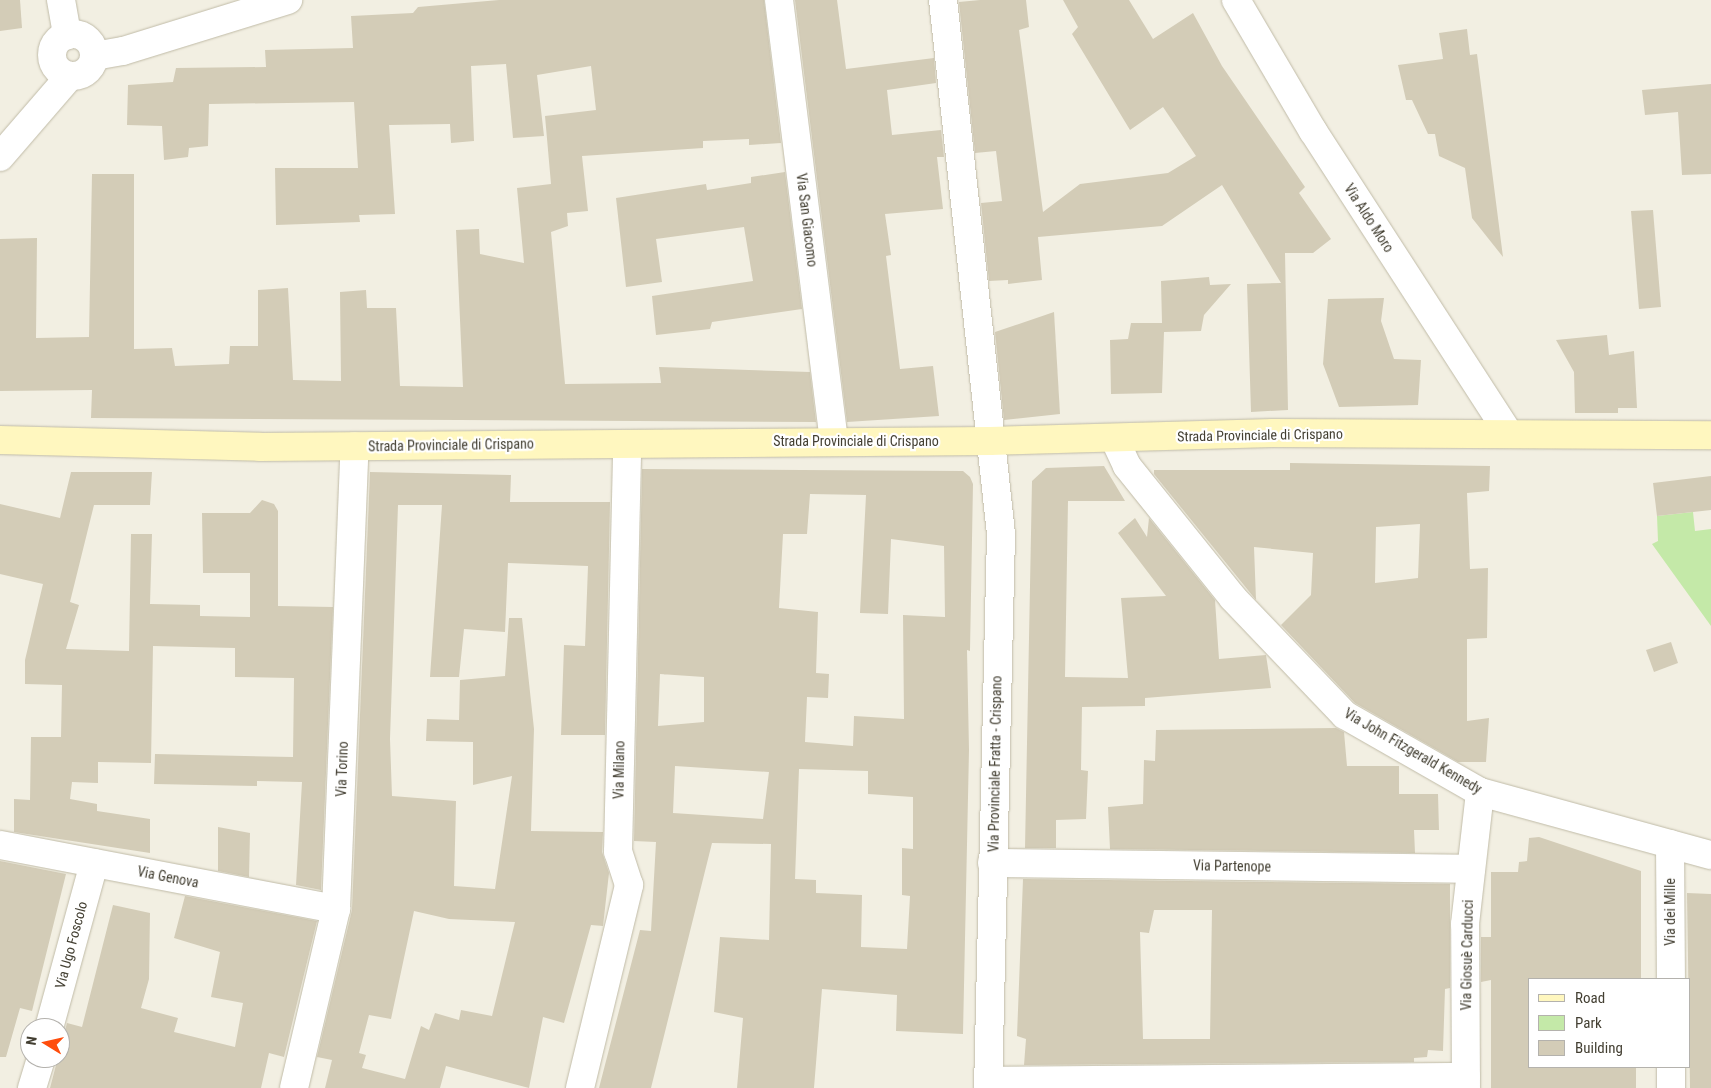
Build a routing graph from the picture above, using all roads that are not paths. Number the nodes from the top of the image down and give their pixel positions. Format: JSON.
{"nodes":[{"id":1,"x":61,"y":0,"type":"edge"},
{"id":2,"x":288,"y":0,"type":"edge"},
{"id":3,"x":779,"y":0,"type":"edge"},
{"id":4,"x":944,"y":0,"type":"edge"},
{"id":5,"x":1236,"y":0,"type":"edge"},
{"id":6,"x":67,"y":35,"type":"junction"},
{"id":7,"x":94,"y":56,"type":"junction"},
{"id":8,"x":70,"y":76,"type":"junction"},
{"id":9,"x":0,"y":157,"type":"edge"},
{"id":10,"x":1508,"y":432,"type":"junction"},
{"id":11,"x":1711,"y":435,"type":"edge"},
{"id":12,"x":1114,"y":438,"type":"junction"},
{"id":13,"x":0,"y":440,"type":"edge"},
{"id":14,"x":834,"y":440,"type":"junction"},
{"id":15,"x":990,"y":441,"type":"junction"},
{"id":16,"x":627,"y":444,"type":"junction"},
{"id":17,"x":355,"y":446,"type":"junction"},
{"id":18,"x":1480,"y":792,"type":"junction"},
{"id":19,"x":1670,"y":844,"type":"junction"},
{"id":20,"x":0,"y":845,"type":"edge"},
{"id":21,"x":1711,"y":855,"type":"edge"},
{"id":22,"x":94,"y":863,"type":"junction"},
{"id":23,"x":992,"y":863,"type":"junction"},
{"id":24,"x":1471,"y":869,"type":"junction"},
{"id":25,"x":336,"y":908,"type":"junction"},
{"id":26,"x":1671,"y":978,"type":"edge"},
{"id":27,"x":52,"y":1018,"type":"edge"},
{"id":28,"x":37,"y":1068,"type":"edge"},
{"id":29,"x":1671,"y":1068,"type":"edge"},
{"id":30,"x":1466,"y":1083,"type":"edge"},
{"id":31,"x":988,"y":1084,"type":"edge"},
{"id":32,"x":32,"y":1088,"type":"edge"},
{"id":33,"x":294,"y":1088,"type":"edge"},
{"id":34,"x":580,"y":1088,"type":"edge"},
{"id":35,"x":1671,"y":1088,"type":"edge"}],
"edges":[{"from":1,"to":6,"type":"street"},
{"from":2,"to":7,"type":"street"},
{"from":3,"to":14,"type":"street","name":"Via San Giacomo"},
{"from":4,"to":15,"type":"street","name":"Via Provinciale Fratta - Crispano"},
{"from":5,"to":10,"type":"street","name":"Via Aldo Moro"},
{"from":6,"to":7,"type":"street"},
{"from":6,"to":8,"type":"street"},
{"from":7,"to":8,"type":"street"},
{"from":8,"to":9,"type":"street"},
{"from":10,"to":11,"type":"street","name":"Strada Provinciale di Crispano"},
{"from":10,"to":12,"type":"street","name":"Strada Provinciale di Crispano"},
{"from":12,"to":15,"type":"street","name":"Strada Provinciale di Crispano"},
{"from":12,"to":18,"type":"street","name":"Via John Fitzgerald Kennedy"},
{"from":13,"to":17,"type":"street","name":"Strada Provinciale di Crispano"},
{"from":14,"to":15,"type":"street","name":"Strada Provinciale di Crispano"},
{"from":14,"to":16,"type":"street","name":"Strada Provinciale di Crispano"},
{"from":15,"to":23,"type":"street","name":"Via Provinciale Fratta - Crispano"},
{"from":16,"to":17,"type":"street","name":"Strada Provinciale di Crispano"},
{"from":16,"to":34,"type":"street","name":"Via Milano"},
{"from":17,"to":25,"type":"street","name":"Via Torino"},
{"from":18,"to":19,"type":"street","name":"Via John Fitzgerald Kennedy"},
{"from":18,"to":24,"type":"street","name":"Via Giosuè Carducci"},
{"from":19,"to":21,"type":"street","name":"Via John Fitzgerald Kennedy"},
{"from":19,"to":26,"type":"street","name":"Via dei Mille"},
{"from":20,"to":22,"type":"street","name":"Via Genova"},
{"from":22,"to":25,"type":"street","name":"Via Genova"},
{"from":22,"to":27,"type":"street","name":"Via Ugo Foscolo"},
{"from":23,"to":24,"type":"street","name":"Via Partenope"},
{"from":23,"to":31,"type":"street","name":"Via Provinciale Fratta - Crispano"},
{"from":24,"to":30,"type":"street","name":"Via Giosuè Carducci"},
{"from":25,"to":33,"type":"street","name":"Via Torino"},
{"from":28,"to":32,"type":"street"},
{"from":29,"to":35,"type":"street"},
{"from":30,"to":31,"type":"street"}]}
